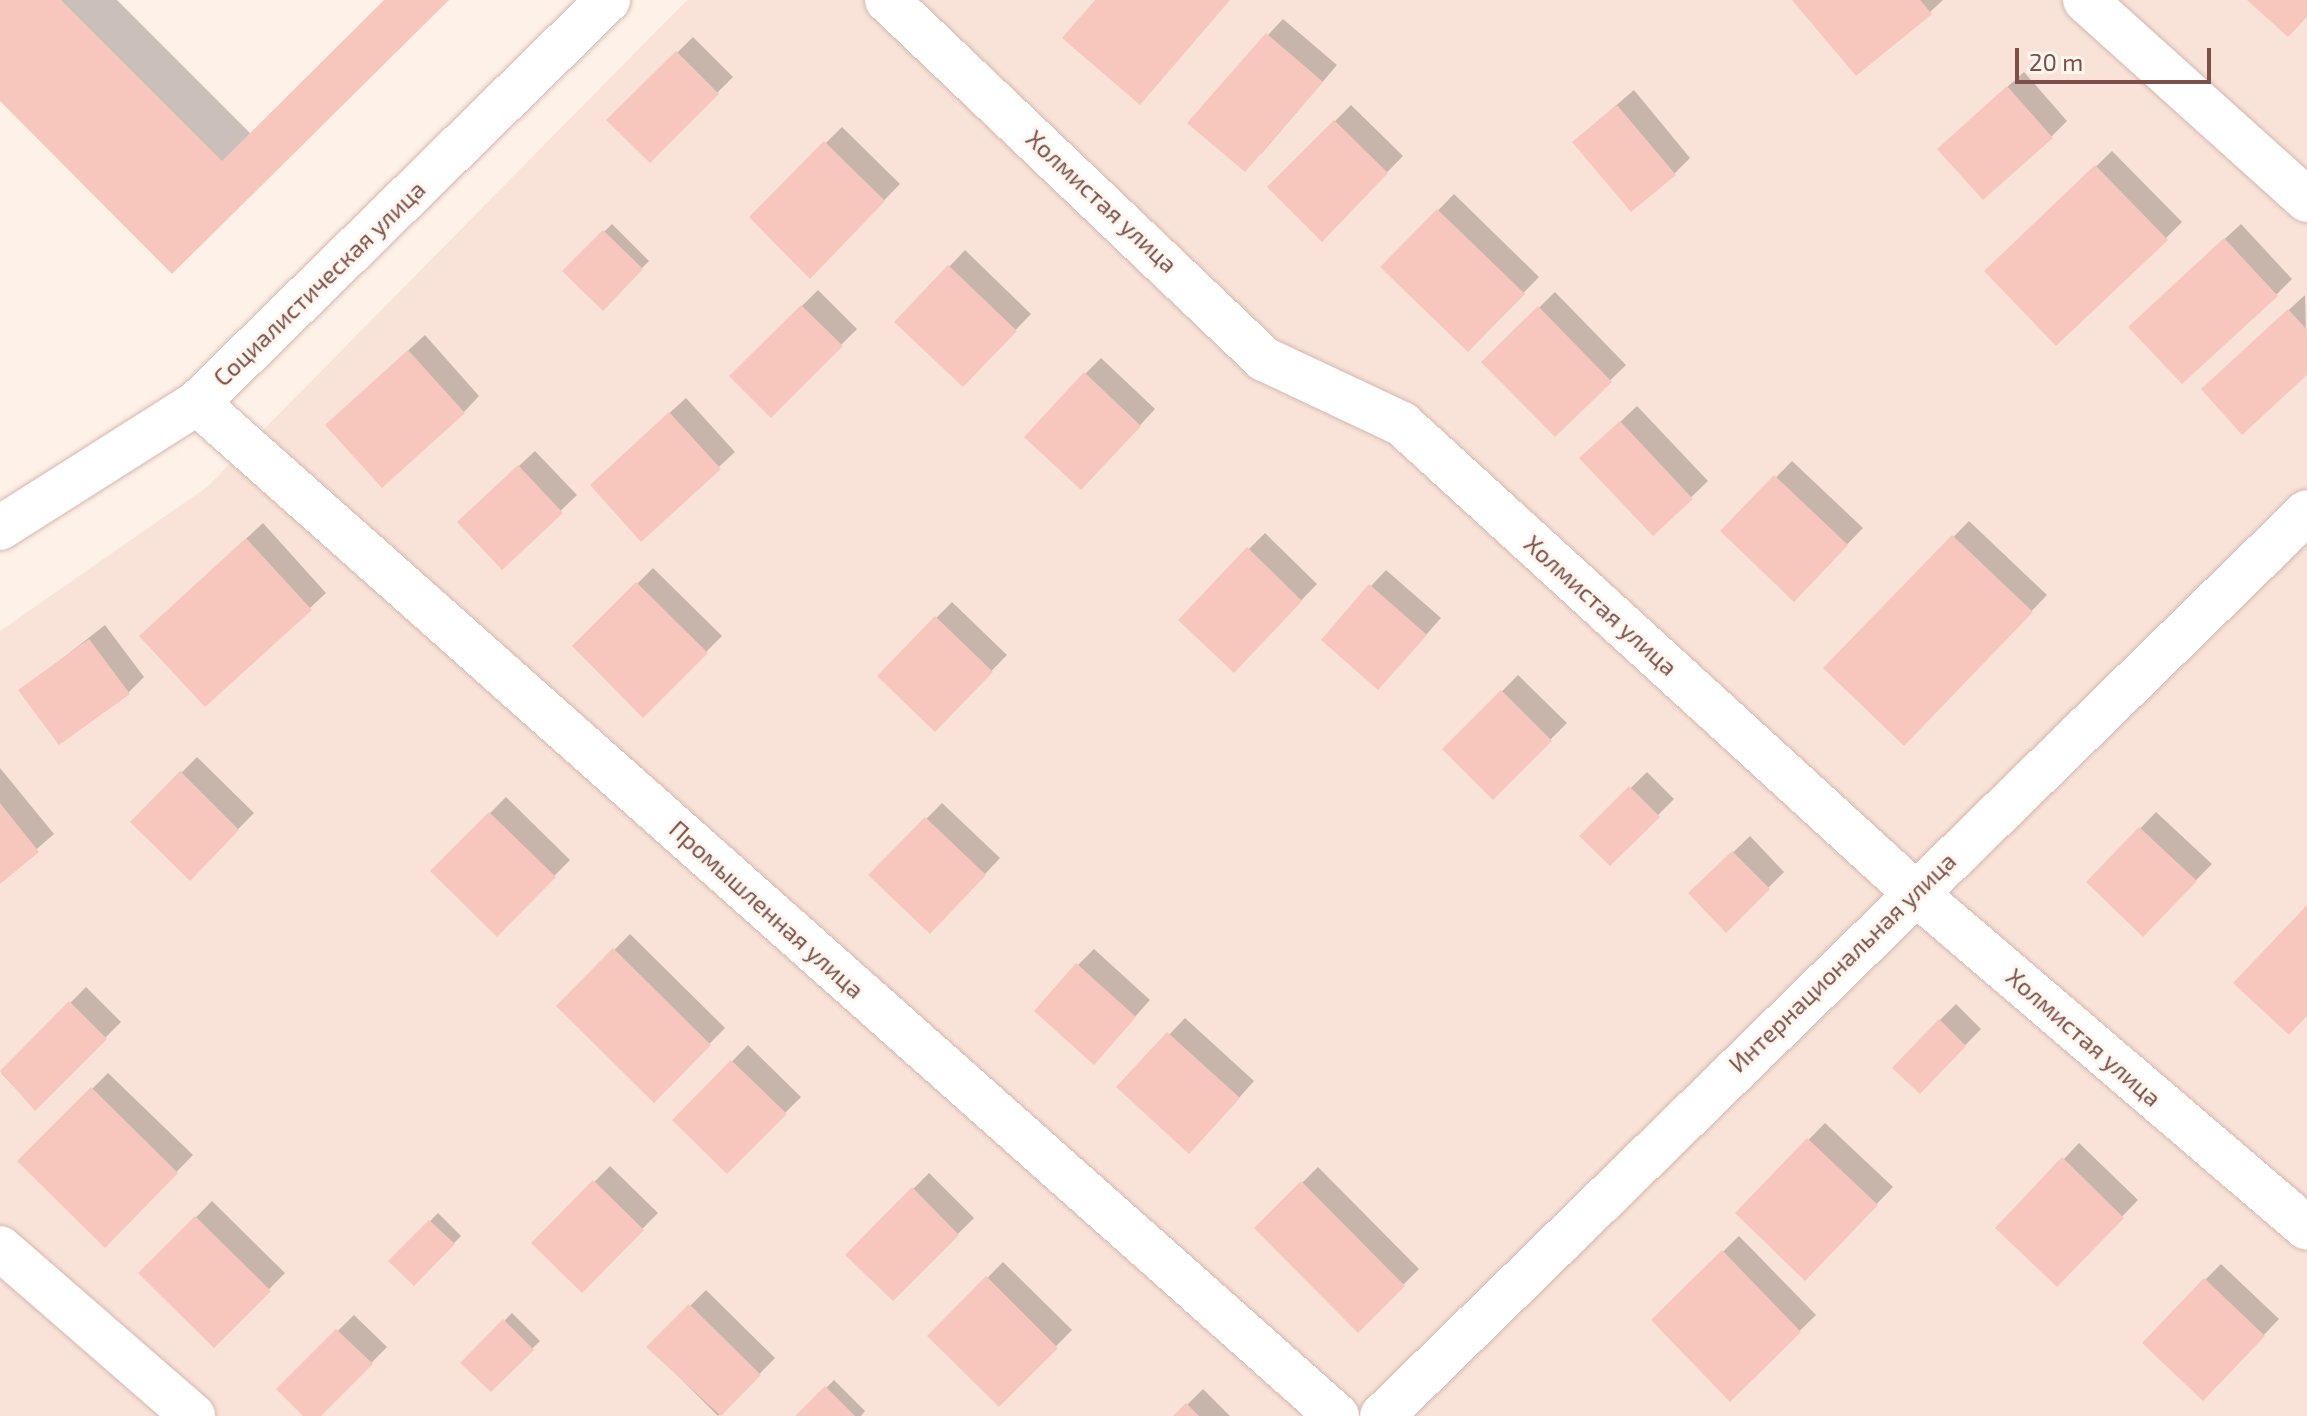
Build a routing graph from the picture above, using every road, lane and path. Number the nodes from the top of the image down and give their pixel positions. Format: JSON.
{"nodes":[{"id":1,"x":608,"y":0,"type":"edge"},
{"id":2,"x":887,"y":0,"type":"edge"},
{"id":3,"x":2085,"y":0,"type":"edge"},
{"id":4,"x":2307,"y":200,"type":"edge"},
{"id":5,"x":197,"y":403,"type":"junction"},
{"id":6,"x":2307,"y":512,"type":"edge"},
{"id":7,"x":0,"y":528,"type":"edge"},
{"id":8,"x":1913,"y":891,"type":"junction"},
{"id":9,"x":2307,"y":1228,"type":"edge"},
{"id":10,"x":0,"y":1248,"type":"edge"},
{"id":11,"x":193,"y":1416,"type":"edge"},
{"id":12,"x":1337,"y":1416,"type":"edge"},
{"id":13,"x":1382,"y":1416,"type":"edge"}],
"edges":[{"from":1,"to":5,"type":"street","name":"Социалистическая улица"},
{"from":2,"to":8,"type":"street","name":"Холмистая улица"},
{"from":3,"to":4,"type":"street"},
{"from":5,"to":7,"type":"street","name":"Социалистическая улица"},
{"from":5,"to":12,"type":"street","name":"Промышленная улица"},
{"from":6,"to":8,"type":"street","name":"Интернациональная улица"},
{"from":8,"to":9,"type":"street","name":"Холмистая улица"},
{"from":8,"to":13,"type":"street","name":"Интернациональная улица"},
{"from":10,"to":11,"type":"street"}]}
